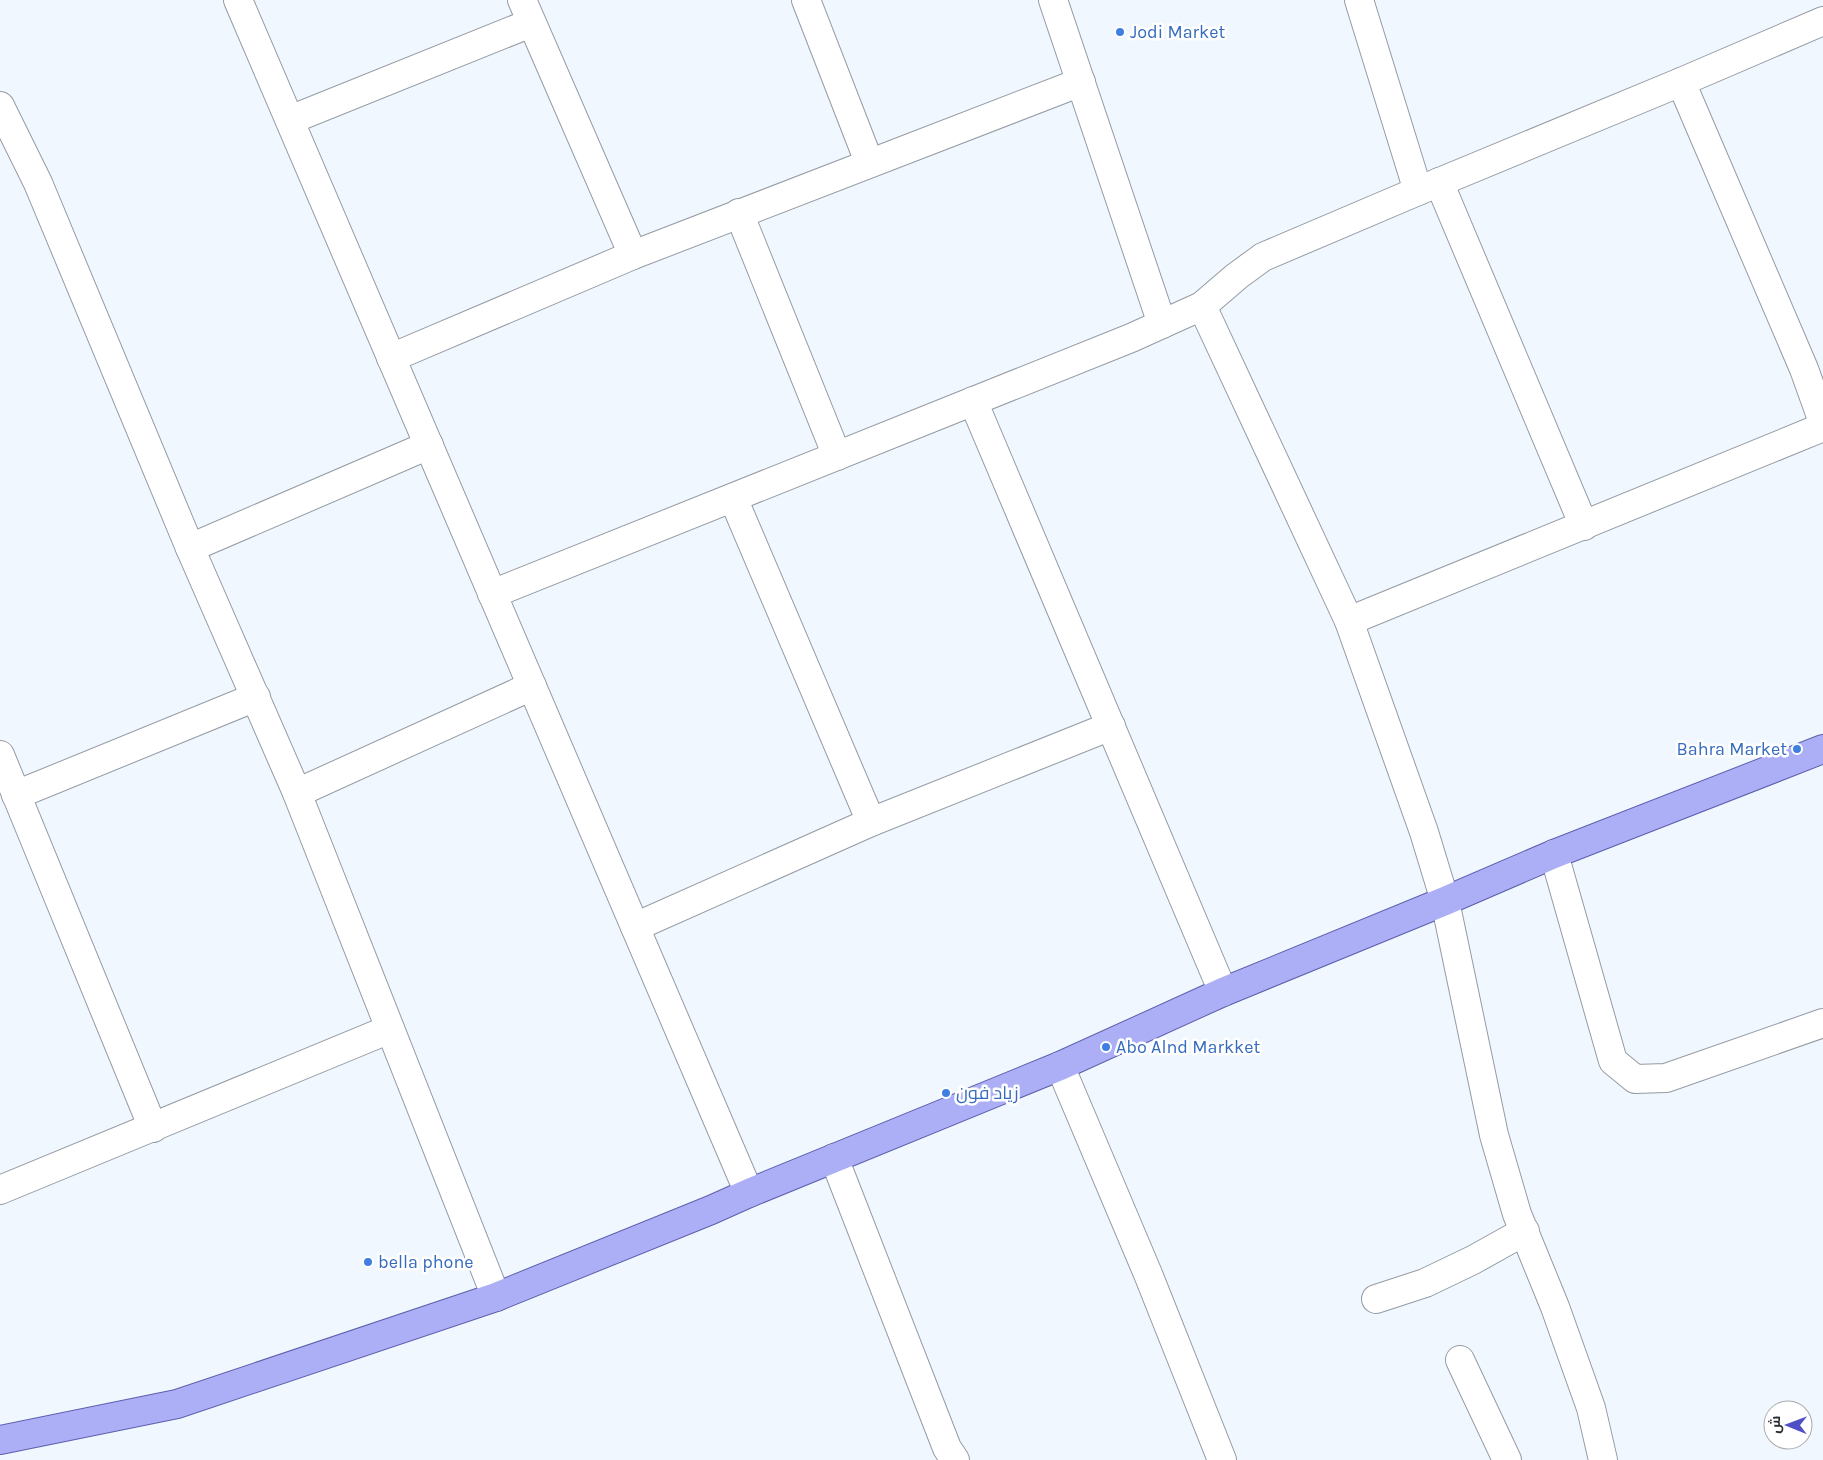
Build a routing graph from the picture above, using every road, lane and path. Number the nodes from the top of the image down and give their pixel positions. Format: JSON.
{"nodes":[{"id":1,"x":238,"y":0,"type":"edge"},
{"id":2,"x":806,"y":0,"type":"edge"},
{"id":3,"x":1052,"y":0,"type":"edge"},
{"id":4,"x":1359,"y":0,"type":"edge"},
{"id":5,"x":526,"y":11,"type":"edge"},
{"id":6,"x":1823,"y":21,"type":"edge"},
{"id":7,"x":1081,"y":82,"type":"junction"},
{"id":8,"x":1681,"y":82,"type":"junction"},
{"id":9,"x":0,"y":106,"type":"edge"},
{"id":10,"x":290,"y":120,"type":"junction"},
{"id":11,"x":869,"y":162,"type":"junction"},
{"id":12,"x":1429,"y":186,"type":"junction"},
{"id":13,"x":739,"y":213,"type":"junction"},
{"id":14,"x":633,"y":254,"type":"junction"},
{"id":15,"x":1202,"y":306,"type":"junction"},
{"id":16,"x":1162,"y":324,"type":"junction"},
{"id":17,"x":392,"y":358,"type":"junction"},
{"id":18,"x":1814,"y":365,"type":"edge"},
{"id":19,"x":973,"y":401,"type":"junction"},
{"id":20,"x":1823,"y":422,"type":"edge"},
{"id":21,"x":1823,"y":427,"type":"edge"},
{"id":22,"x":429,"y":445,"type":"junction"},
{"id":23,"x":837,"y":456,"type":"junction"},
{"id":24,"x":732,"y":498,"type":"junction"},
{"id":25,"x":1584,"y":526,"type":"junction"},
{"id":26,"x":190,"y":548,"type":"junction"},
{"id":27,"x":492,"y":594,"type":"junction"},
{"id":28,"x":1348,"y":621,"type":"junction"},
{"id":29,"x":532,"y":686,"type":"junction"},
{"id":30,"x":256,"y":698,"type":"junction"},
{"id":31,"x":1111,"y":726,"type":"junction"},
{"id":32,"x":1823,"y":750,"type":"edge"},
{"id":33,"x":0,"y":755,"type":"edge"},
{"id":34,"x":297,"y":792,"type":"junction"},
{"id":35,"x":16,"y":794,"type":"junction"},
{"id":36,"x":870,"y":822,"type":"junction"},
{"id":37,"x":1554,"y":854,"type":"junction"},
{"id":38,"x":1445,"y":901,"type":"junction"},
{"id":39,"x":635,"y":927,"type":"junction"},
{"id":40,"x":1222,"y":992,"type":"junction"},
{"id":41,"x":1823,"y":1022,"type":"edge"},
{"id":42,"x":390,"y":1029,"type":"junction"},
{"id":43,"x":1060,"y":1066,"type":"junction"},
{"id":44,"x":153,"y":1128,"type":"junction"},
{"id":45,"x":834,"y":1158,"type":"junction"},
{"id":46,"x":0,"y":1190,"type":"edge"},
{"id":47,"x":749,"y":1193,"type":"junction"},
{"id":48,"x":1525,"y":1231,"type":"junction"},
{"id":49,"x":496,"y":1297,"type":"junction"},
{"id":50,"x":1376,"y":1299,"type":"dead end"},
{"id":51,"x":1460,"y":1360,"type":"dead end"},
{"id":52,"x":2,"y":1434,"type":"edge"},
{"id":53,"x":955,"y":1460,"type":"edge"},
{"id":54,"x":1222,"y":1460,"type":"edge"},
{"id":55,"x":1507,"y":1460,"type":"edge"},
{"id":56,"x":1603,"y":1460,"type":"edge"}],
"edges":[{"from":1,"to":10,"type":"street"},
{"from":2,"to":11,"type":"street"},
{"from":3,"to":7,"type":"street"},
{"from":4,"to":12,"type":"street"},
{"from":5,"to":10,"type":"street"},
{"from":5,"to":14,"type":"street"},
{"from":6,"to":8,"type":"street"},
{"from":7,"to":11,"type":"street"},
{"from":7,"to":16,"type":"street"},
{"from":8,"to":12,"type":"street"},
{"from":8,"to":18,"type":"street"},
{"from":9,"to":26,"type":"street"},
{"from":10,"to":17,"type":"street"},
{"from":11,"to":13,"type":"street"},
{"from":12,"to":15,"type":"street"},
{"from":12,"to":25,"type":"street"},
{"from":13,"to":14,"type":"street"},
{"from":13,"to":23,"type":"street"},
{"from":14,"to":17,"type":"street"},
{"from":15,"to":16,"type":"street"},
{"from":15,"to":28,"type":"street"},
{"from":16,"to":19,"type":"street"},
{"from":17,"to":22,"type":"street"},
{"from":18,"to":20,"type":"street"},
{"from":19,"to":23,"type":"street"},
{"from":19,"to":31,"type":"street"},
{"from":21,"to":25,"type":"street"},
{"from":22,"to":26,"type":"street"},
{"from":22,"to":27,"type":"street"},
{"from":23,"to":24,"type":"street"},
{"from":24,"to":27,"type":"street"},
{"from":24,"to":36,"type":"street"},
{"from":25,"to":28,"type":"street"},
{"from":26,"to":30,"type":"street"},
{"from":27,"to":29,"type":"street"},
{"from":28,"to":38,"type":"street"},
{"from":29,"to":34,"type":"street"},
{"from":29,"to":39,"type":"street"},
{"from":30,"to":34,"type":"street"},
{"from":30,"to":35,"type":"street"},
{"from":31,"to":36,"type":"street"},
{"from":31,"to":40,"type":"street"},
{"from":32,"to":37,"type":"main road"},
{"from":33,"to":35,"type":"street"},
{"from":34,"to":42,"type":"street"},
{"from":35,"to":44,"type":"street"},
{"from":36,"to":39,"type":"street"},
{"from":37,"to":38,"type":"main road"},
{"from":37,"to":41,"type":"street"},
{"from":38,"to":40,"type":"main road"},
{"from":38,"to":48,"type":"street"},
{"from":39,"to":47,"type":"street"},
{"from":40,"to":43,"type":"main road"},
{"from":42,"to":44,"type":"street"},
{"from":42,"to":49,"type":"street"},
{"from":43,"to":45,"type":"main road"},
{"from":43,"to":54,"type":"street"},
{"from":44,"to":46,"type":"street"},
{"from":45,"to":47,"type":"main road"},
{"from":45,"to":53,"type":"street"},
{"from":47,"to":49,"type":"main road"},
{"from":48,"to":50,"type":"street"},
{"from":48,"to":56,"type":"street"},
{"from":49,"to":52,"type":"main road"},
{"from":51,"to":55,"type":"street"}]}
